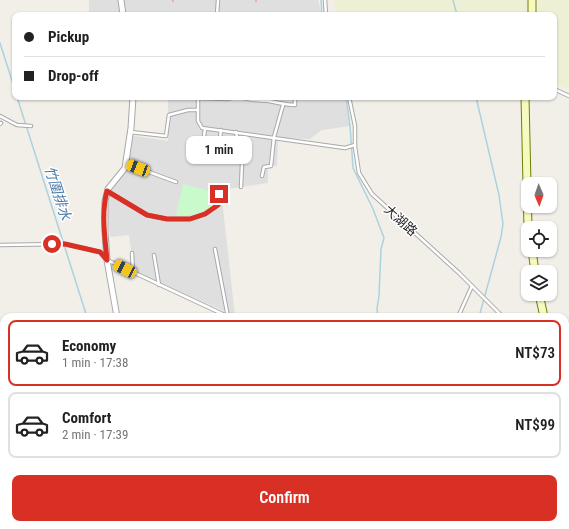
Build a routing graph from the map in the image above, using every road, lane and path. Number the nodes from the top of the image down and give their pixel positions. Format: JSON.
{"nodes":[{"id":1,"x":121,"y":0,"type":"edge"},
{"id":2,"x":173,"y":0,"type":"edge"},
{"id":3,"x":218,"y":0,"type":"edge"},
{"id":4,"x":256,"y":0,"type":"edge"},
{"id":5,"x":325,"y":0,"type":"edge"},
{"id":6,"x":532,"y":0,"type":"edge"},
{"id":7,"x":173,"y":4,"type":"dead end"},
{"id":8,"x":256,"y":4,"type":"dead end"},
{"id":9,"x":122,"y":12,"type":"edge"},
{"id":10,"x":217,"y":12,"type":"edge"},
{"id":11,"x":326,"y":12,"type":"edge"},
{"id":12,"x":532,"y":12,"type":"edge"},
{"id":13,"x":557,"y":90,"type":"edge"},
{"id":14,"x":569,"y":96,"type":"edge"},
{"id":15,"x":133,"y":100,"type":"edge"},
{"id":16,"x":198,"y":100,"type":"edge"},
{"id":17,"x":258,"y":100,"type":"edge"},
{"id":18,"x":295,"y":100,"type":"edge"},
{"id":19,"x":351,"y":100,"type":"edge"},
{"id":20,"x":525,"y":100,"type":"edge"},
{"id":21,"x":283,"y":105,"type":"junction"},
{"id":22,"x":198,"y":110,"type":"junction"},
{"id":23,"x":0,"y":116,"type":"edge"},
{"id":24,"x":30,"y":126,"type":"dead end"},
{"id":25,"x":206,"y":129,"type":"junction"},
{"id":26,"x":221,"y":130,"type":"junction"},
{"id":27,"x":130,"y":132,"type":"junction"},
{"id":28,"x":236,"y":132,"type":"junction"},
{"id":29,"x":274,"y":137,"type":"junction"},
{"id":30,"x":203,"y":144,"type":"dead end"},
{"id":31,"x":355,"y":145,"type":"junction"},
{"id":32,"x":217,"y":161,"type":"dead end"},
{"id":33,"x":125,"y":163,"type":"junction"},
{"id":34,"x":262,"y":176,"type":"dead end"},
{"id":35,"x":176,"y":182,"type":"dead end"},
{"id":36,"x":241,"y":187,"type":"dead end"},
{"id":37,"x":107,"y":191,"type":"junction"},
{"id":38,"x":219,"y":194,"type":"dead end"},
{"id":39,"x":528,"y":221,"type":"edge"},
{"id":40,"x":0,"y":245,"type":"edge"},
{"id":41,"x":215,"y":249,"type":"dead end"},
{"id":42,"x":132,"y":253,"type":"dead end"},
{"id":43,"x":154,"y":255,"type":"dead end"},
{"id":44,"x":107,"y":260,"type":"junction"},
{"id":45,"x":133,"y":273,"type":"junction"},
{"id":46,"x":160,"y":285,"type":"junction"},
{"id":47,"x":472,"y":286,"type":"junction"},
{"id":48,"x":541,"y":301,"type":"edge"},
{"id":49,"x":116,"y":313,"type":"edge"},
{"id":50,"x":220,"y":313,"type":"edge"},
{"id":51,"x":227,"y":313,"type":"edge"},
{"id":52,"x":460,"y":313,"type":"edge"},
{"id":53,"x":499,"y":313,"type":"edge"},
{"id":54,"x":543,"y":313,"type":"edge"}],
"edges":[{"from":1,"to":9,"type":"street"},
{"from":2,"to":7,"type":"path"},
{"from":3,"to":10,"type":"lane"},
{"from":4,"to":8,"type":"path"},
{"from":5,"to":11,"type":"lane"},
{"from":6,"to":12,"type":"street"},
{"from":13,"to":14,"type":"lane"},
{"from":15,"to":27,"type":"street"},
{"from":16,"to":22,"type":"lane"},
{"from":17,"to":21,"type":"lane"},
{"from":18,"to":21,"type":"lane"},
{"from":19,"to":31,"type":"lane","name":"大湖路"},
{"from":20,"to":39,"type":"street"},
{"from":21,"to":29,"type":"lane"},
{"from":22,"to":25,"type":"lane"},
{"from":22,"to":27,"type":"lane"},
{"from":23,"to":24,"type":"lane"},
{"from":25,"to":26,"type":"lane"},
{"from":25,"to":30,"type":"lane"},
{"from":26,"to":28,"type":"lane"},
{"from":26,"to":32,"type":"lane"},
{"from":27,"to":33,"type":"street"},
{"from":28,"to":29,"type":"lane"},
{"from":28,"to":36,"type":"lane"},
{"from":29,"to":31,"type":"lane"},
{"from":29,"to":34,"type":"lane"},
{"from":31,"to":47,"type":"lane","name":"大湖路"},
{"from":33,"to":35,"type":"lane"},
{"from":33,"to":37,"type":"street"},
{"from":37,"to":38,"type":"lane"},
{"from":37,"to":44,"type":"street"},
{"from":40,"to":44,"type":"lane"},
{"from":41,"to":51,"type":"lane"},
{"from":42,"to":45,"type":"lane"},
{"from":43,"to":46,"type":"lane"},
{"from":44,"to":45,"type":"lane"},
{"from":44,"to":49,"type":"street"},
{"from":45,"to":46,"type":"lane"},
{"from":46,"to":50,"type":"lane"},
{"from":47,"to":52,"type":"lane"},
{"from":47,"to":53,"type":"lane","name":"大湖路"},
{"from":48,"to":54,"type":"street"}]}
